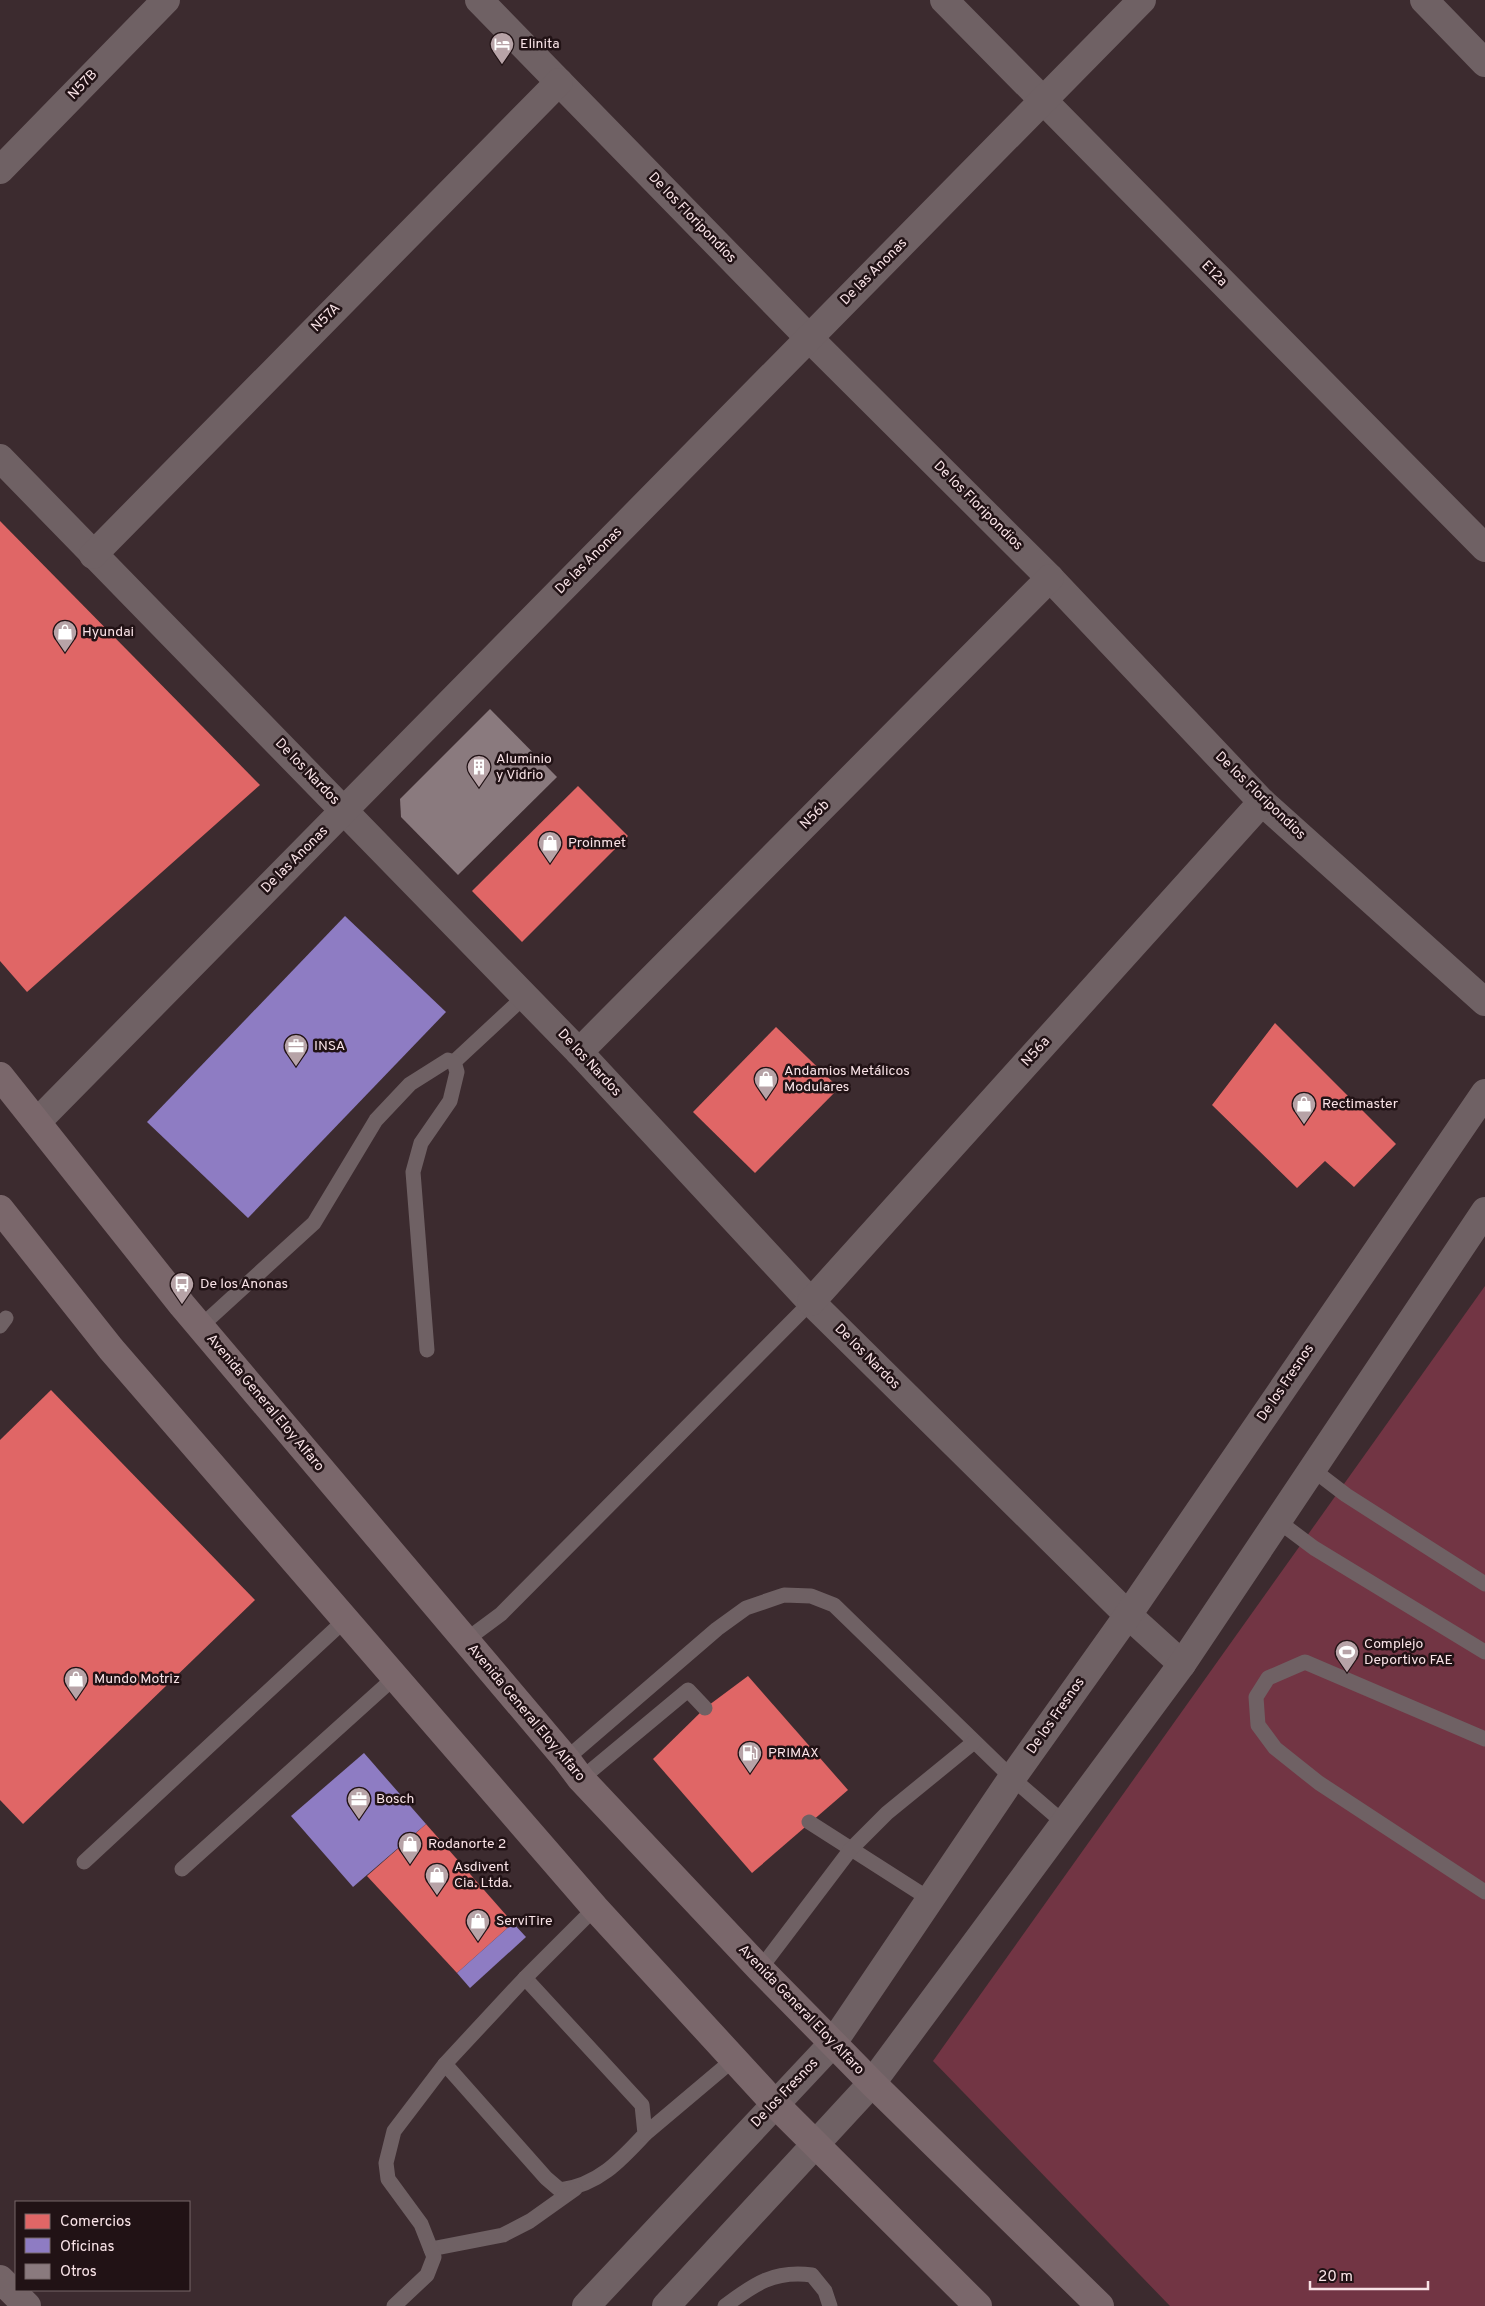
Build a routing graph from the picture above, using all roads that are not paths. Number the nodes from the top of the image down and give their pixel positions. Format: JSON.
{"nodes":[{"id":1,"x":166,"y":0,"type":"edge"},
{"id":2,"x":479,"y":0,"type":"edge"},
{"id":3,"x":944,"y":0,"type":"edge"},
{"id":4,"x":1142,"y":0,"type":"edge"},
{"id":5,"x":1424,"y":0,"type":"edge"},
{"id":6,"x":1481,"y":50,"type":"edge"},
{"id":7,"x":559,"y":82,"type":"junction"},
{"id":8,"x":1043,"y":101,"type":"junction"},
{"id":9,"x":0,"y":170,"type":"edge"},
{"id":10,"x":809,"y":338,"type":"junction"},
{"id":11,"x":0,"y":458,"type":"edge"},
{"id":12,"x":1485,"y":548,"type":"edge"},
{"id":13,"x":93,"y":555,"type":"junction"},
{"id":14,"x":1050,"y":578,"type":"junction"},
{"id":15,"x":1262,"y":802,"type":"junction"},
{"id":16,"x":344,"y":810,"type":"junction"},
{"id":17,"x":525,"y":996,"type":"junction"},
{"id":18,"x":1485,"y":1002,"type":"edge"},
{"id":19,"x":579,"y":1052,"type":"junction"},
{"id":20,"x":454,"y":1062,"type":"junction"},
{"id":21,"x":0,"y":1076,"type":"edge"},
{"id":22,"x":1485,"y":1093,"type":"edge"},
{"id":23,"x":37,"y":1122,"type":"junction"},
{"id":24,"x":0,"y":1209,"type":"edge"},
{"id":25,"x":1485,"y":1212,"type":"edge"},
{"id":26,"x":811,"y":1302,"type":"junction"},
{"id":27,"x":200,"y":1327,"type":"junction"},
{"id":28,"x":427,"y":1350,"type":"dead end"},
{"id":29,"x":1312,"y":1469,"type":"junction"},
{"id":30,"x":1278,"y":1521,"type":"junction"},
{"id":31,"x":1485,"y":1584,"type":"edge"},
{"id":32,"x":1128,"y":1615,"type":"junction"},
{"id":33,"x":345,"y":1620,"type":"junction"},
{"id":34,"x":466,"y":1640,"type":"junction"},
{"id":35,"x":1485,"y":1652,"type":"edge"},
{"id":36,"x":1182,"y":1664,"type":"junction"},
{"id":37,"x":395,"y":1677,"type":"junction"},
{"id":38,"x":705,"y":1708,"type":"dead end"},
{"id":39,"x":1485,"y":1739,"type":"edge"},
{"id":40,"x":974,"y":1742,"type":"junction"},
{"id":41,"x":574,"y":1769,"type":"junction"},
{"id":42,"x":1012,"y":1778,"type":"junction"},
{"id":43,"x":809,"y":1822,"type":"dead end"},
{"id":44,"x":1064,"y":1823,"type":"junction"},
{"id":45,"x":851,"y":1849,"type":"junction"},
{"id":46,"x":84,"y":1862,"type":"dead end"},
{"id":47,"x":182,"y":1869,"type":"dead end"},
{"id":48,"x":1485,"y":1892,"type":"edge"},
{"id":49,"x":931,"y":1900,"type":"junction"},
{"id":50,"x":595,"y":1908,"type":"junction"},
{"id":51,"x":760,"y":1969,"type":"junction"},
{"id":52,"x":525,"y":1978,"type":"junction"},
{"id":53,"x":833,"y":2042,"type":"junction"},
{"id":54,"x":734,"y":2059,"type":"junction"},
{"id":55,"x":445,"y":2064,"type":"junction"},
{"id":56,"x":872,"y":2083,"type":"junction"},
{"id":57,"x":776,"y":2104,"type":"junction"},
{"id":58,"x":645,"y":2134,"type":"junction"},
{"id":59,"x":817,"y":2144,"type":"junction"},
{"id":60,"x":578,"y":2188,"type":"junction"},
{"id":61,"x":432,"y":2250,"type":"junction"},
{"id":62,"x":0,"y":2279,"type":"edge"},
{"id":63,"x":672,"y":2304,"type":"edge"},
{"id":64,"x":27,"y":2306,"type":"edge"},
{"id":65,"x":394,"y":2306,"type":"edge"},
{"id":66,"x":586,"y":2306,"type":"edge"},
{"id":67,"x":725,"y":2306,"type":"edge"},
{"id":68,"x":830,"y":2306,"type":"edge"},
{"id":69,"x":978,"y":2306,"type":"edge"},
{"id":70,"x":1100,"y":2306,"type":"edge"}],
"edges":[{"from":1,"to":9,"type":"street","name":"N57B"},
{"from":2,"to":7,"type":"street","name":"De los Floripondios"},
{"from":3,"to":8,"type":"street","name":"E12a"},
{"from":4,"to":8,"type":"street","name":"De las Anonas"},
{"from":5,"to":6,"type":"street"},
{"from":7,"to":10,"type":"street","name":"De los Floripondios"},
{"from":7,"to":13,"type":"street","name":"N57A"},
{"from":8,"to":10,"type":"street","name":"De las Anonas"},
{"from":8,"to":12,"type":"street","name":"E12a"},
{"from":10,"to":14,"type":"street","name":"De los Floripondios"},
{"from":10,"to":16,"type":"street","name":"De las Anonas"},
{"from":11,"to":13,"type":"street","name":"De los Nardos"},
{"from":13,"to":16,"type":"street","name":"De los Nardos"},
{"from":14,"to":15,"type":"street","name":"De los Floripondios"},
{"from":14,"to":19,"type":"street","name":"N56b"},
{"from":15,"to":18,"type":"street","name":"De los Floripondios"},
{"from":15,"to":26,"type":"street","name":"N56a"},
{"from":16,"to":17,"type":"street","name":"De los Nardos"},
{"from":16,"to":23,"type":"street","name":"De las Anonas"},
{"from":17,"to":19,"type":"street","name":"De los Nardos"},
{"from":17,"to":20,"type":"lane"},
{"from":19,"to":26,"type":"street","name":"De los Nardos"},
{"from":20,"to":27,"type":"lane"},
{"from":20,"to":28,"type":"lane"},
{"from":21,"to":23,"type":"main road","name":"Avenida General Eloy Alfaro"},
{"from":22,"to":32,"type":"street","name":"De los Fresnos"},
{"from":23,"to":27,"type":"main road","name":"Avenida General Eloy Alfaro"},
{"from":24,"to":33,"type":"main road"},
{"from":25,"to":29,"type":"street"},
{"from":26,"to":32,"type":"street","name":"De los Nardos"},
{"from":26,"to":34,"type":"lane"},
{"from":27,"to":34,"type":"main road","name":"Avenida General Eloy Alfaro"},
{"from":29,"to":30,"type":"street"},
{"from":29,"to":31,"type":"lane"},
{"from":30,"to":35,"type":"lane"},
{"from":30,"to":36,"type":"street"},
{"from":32,"to":36,"type":"street","name":"De los Nardos"},
{"from":32,"to":42,"type":"street","name":"De los Fresnos"},
{"from":33,"to":37,"type":"main road"},
{"from":33,"to":46,"type":"lane"},
{"from":34,"to":41,"type":"main road","name":"Avenida General Eloy Alfaro"},
{"from":36,"to":44,"type":"street"},
{"from":37,"to":47,"type":"lane"},
{"from":37,"to":50,"type":"main road"},
{"from":38,"to":41,"type":"lane"},
{"from":39,"to":48,"type":"lane"},
{"from":40,"to":41,"type":"lane"},
{"from":40,"to":42,"type":"lane"},
{"from":40,"to":45,"type":"lane"},
{"from":41,"to":51,"type":"main road","name":"Avenida General Eloy Alfaro"},
{"from":42,"to":44,"type":"lane"},
{"from":42,"to":49,"type":"street","name":"De los Fresnos"},
{"from":43,"to":45,"type":"lane"},
{"from":44,"to":56,"type":"street"},
{"from":45,"to":49,"type":"lane"},
{"from":45,"to":51,"type":"lane"},
{"from":49,"to":53,"type":"street","name":"De los Fresnos"},
{"from":50,"to":52,"type":"lane"},
{"from":50,"to":54,"type":"main road"},
{"from":51,"to":53,"type":"main road","name":"Avenida General Eloy Alfaro"},
{"from":52,"to":55,"type":"lane"},
{"from":52,"to":58,"type":"lane"},
{"from":53,"to":56,"type":"main road","name":"Avenida General Eloy Alfaro"},
{"from":53,"to":57,"type":"street","name":"De los Fresnos"},
{"from":54,"to":57,"type":"main road"},
{"from":54,"to":58,"type":"lane"},
{"from":55,"to":60,"type":"lane"},
{"from":55,"to":61,"type":"lane"},
{"from":56,"to":59,"type":"street"},
{"from":56,"to":70,"type":"main road","name":"Avenida General Eloy Alfaro"},
{"from":57,"to":59,"type":"main road"},
{"from":57,"to":66,"type":"street","name":"De los Fresnos"},
{"from":58,"to":60,"type":"lane"},
{"from":59,"to":63,"type":"street"},
{"from":59,"to":69,"type":"main road"},
{"from":60,"to":61,"type":"lane"},
{"from":61,"to":65,"type":"lane"},
{"from":62,"to":64,"type":"street"},
{"from":67,"to":68,"type":"lane"}]}
